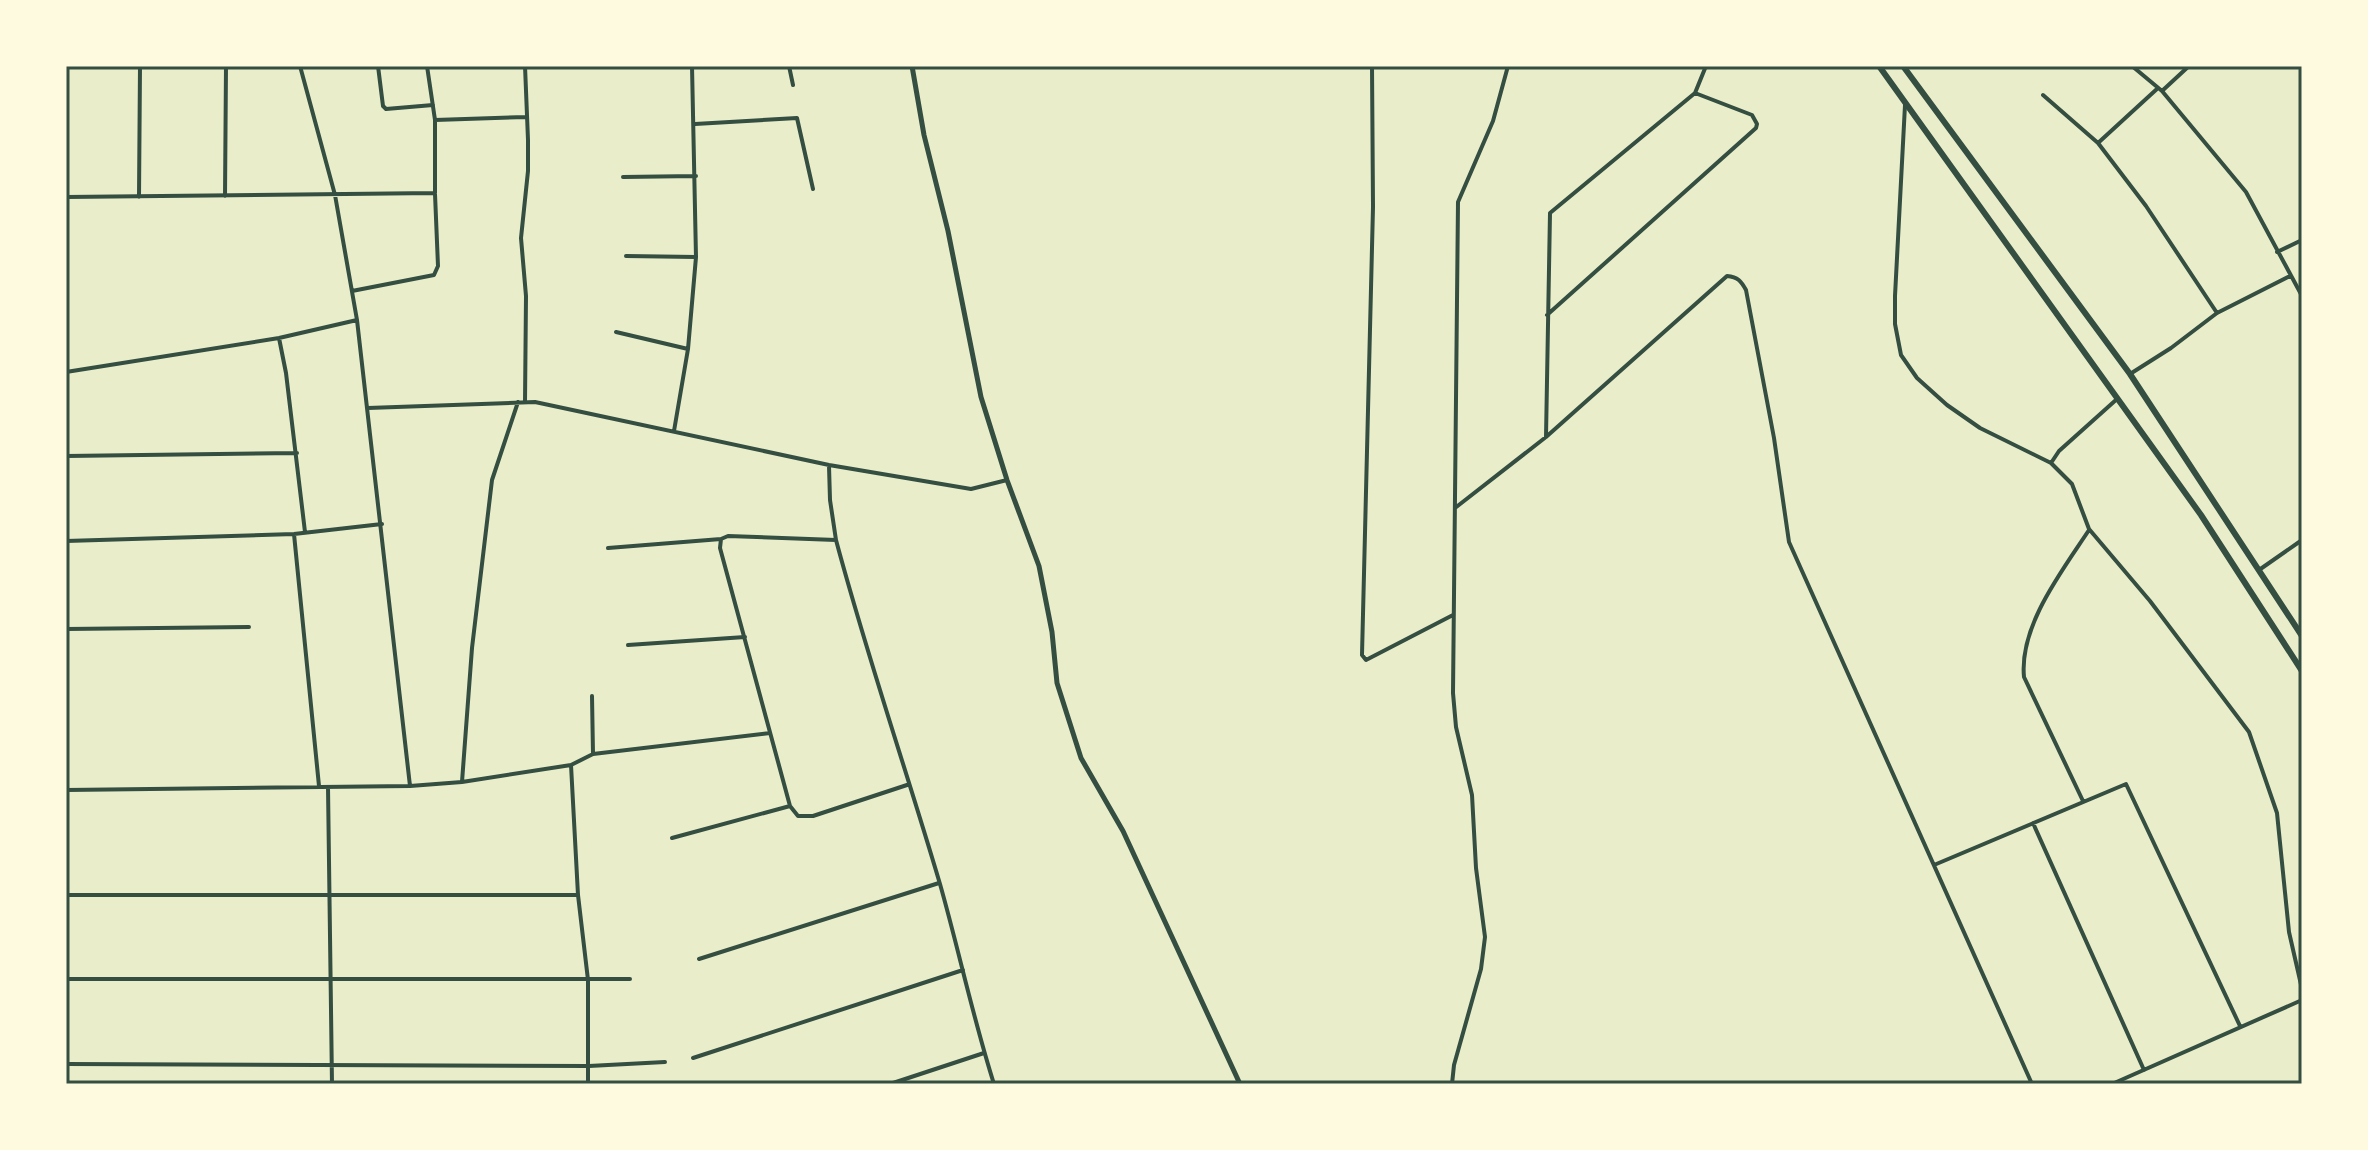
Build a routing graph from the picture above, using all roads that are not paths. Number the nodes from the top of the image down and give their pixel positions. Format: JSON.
{"nodes":[{"id":1,"x":67,"y":66,"type":"edge"},
{"id":2,"x":140,"y":66,"type":"edge"},
{"id":3,"x":226,"y":66,"type":"edge"},
{"id":4,"x":300,"y":66,"type":"edge"},
{"id":5,"x":378,"y":66,"type":"edge"},
{"id":6,"x":427,"y":66,"type":"edge"},
{"id":7,"x":525,"y":66,"type":"edge"},
{"id":8,"x":692,"y":66,"type":"edge"},
{"id":9,"x":789,"y":66,"type":"edge"},
{"id":10,"x":912,"y":66,"type":"edge"},
{"id":11,"x":1372,"y":66,"type":"edge"},
{"id":12,"x":1508,"y":66,"type":"edge"},
{"id":13,"x":1706,"y":66,"type":"edge"},
{"id":14,"x":1879,"y":66,"type":"edge"},
{"id":15,"x":1903,"y":66,"type":"edge"},
{"id":16,"x":2132,"y":66,"type":"edge"},
{"id":17,"x":2189,"y":66,"type":"edge"},
{"id":18,"x":793,"y":85,"type":"dead end"},
{"id":19,"x":2160,"y":89,"type":"junction"},
{"id":20,"x":1695,"y":93,"type":"junction"},
{"id":21,"x":2043,"y":95,"type":"dead end"},
{"id":22,"x":1905,"y":103,"type":"junction"},
{"id":23,"x":433,"y":105,"type":"junction"},
{"id":24,"x":526,"y":117,"type":"junction"},
{"id":25,"x":435,"y":120,"type":"junction"},
{"id":26,"x":695,"y":124,"type":"junction"},
{"id":27,"x":2098,"y":143,"type":"junction"},
{"id":28,"x":696,"y":176,"type":"junction"},
{"id":29,"x":623,"y":177,"type":"dead end"},
{"id":30,"x":813,"y":189,"type":"dead end"},
{"id":31,"x":435,"y":193,"type":"junction"},
{"id":32,"x":335,"y":195,"type":"junction"},
{"id":33,"x":225,"y":196,"type":"junction"},
{"id":34,"x":66,"y":197,"type":"edge"},
{"id":35,"x":139,"y":197,"type":"junction"},
{"id":36,"x":2302,"y":240,"type":"edge"},
{"id":37,"x":2277,"y":252,"type":"junction"},
{"id":38,"x":626,"y":256,"type":"dead end"},
{"id":39,"x":696,"y":257,"type":"junction"},
{"id":40,"x":2290,"y":276,"type":"junction"},
{"id":41,"x":352,"y":291,"type":"junction"},
{"id":42,"x":2302,"y":296,"type":"edge"},
{"id":43,"x":2217,"y":313,"type":"junction"},
{"id":44,"x":1547,"y":315,"type":"junction"},
{"id":45,"x":357,"y":320,"type":"junction"},
{"id":46,"x":616,"y":332,"type":"dead end"},
{"id":47,"x":279,"y":338,"type":"junction"},
{"id":48,"x":688,"y":349,"type":"junction"},
{"id":49,"x":66,"y":372,"type":"edge"},
{"id":50,"x":2130,"y":374,"type":"junction"},
{"id":51,"x":2118,"y":397,"type":"junction"},
{"id":52,"x":518,"y":402,"type":"junction"},
{"id":53,"x":525,"y":402,"type":"junction"},
{"id":54,"x":368,"y":408,"type":"junction"},
{"id":55,"x":674,"y":431,"type":"junction"},
{"id":56,"x":1546,"y":437,"type":"junction"},
{"id":57,"x":297,"y":453,"type":"junction"},
{"id":58,"x":66,"y":456,"type":"edge"},
{"id":59,"x":2051,"y":463,"type":"junction"},
{"id":60,"x":829,"y":465,"type":"junction"},
{"id":61,"x":1007,"y":480,"type":"junction"},
{"id":62,"x":1455,"y":508,"type":"junction"},
{"id":63,"x":382,"y":524,"type":"junction"},
{"id":64,"x":2089,"y":529,"type":"junction"},
{"id":65,"x":305,"y":532,"type":"junction"},
{"id":66,"x":294,"y":534,"type":"junction"},
{"id":67,"x":721,"y":539,"type":"junction"},
{"id":68,"x":836,"y":540,"type":"junction"},
{"id":69,"x":2302,"y":540,"type":"edge"},
{"id":70,"x":66,"y":541,"type":"edge"},
{"id":71,"x":608,"y":548,"type":"dead end"},
{"id":72,"x":2259,"y":570,"type":"junction"},
{"id":73,"x":1453,"y":615,"type":"junction"},
{"id":74,"x":249,"y":627,"type":"dead end"},
{"id":75,"x":66,"y":629,"type":"edge"},
{"id":76,"x":2302,"y":636,"type":"edge"},
{"id":77,"x":745,"y":637,"type":"junction"},
{"id":78,"x":628,"y":645,"type":"dead end"},
{"id":79,"x":2302,"y":671,"type":"edge"},
{"id":80,"x":592,"y":696,"type":"dead end"},
{"id":81,"x":770,"y":733,"type":"junction"},
{"id":82,"x":593,"y":754,"type":"junction"},
{"id":83,"x":571,"y":765,"type":"junction"},
{"id":84,"x":462,"y":782,"type":"junction"},
{"id":85,"x":907,"y":785,"type":"junction"},
{"id":86,"x":410,"y":786,"type":"junction"},
{"id":87,"x":319,"y":787,"type":"junction"},
{"id":88,"x":328,"y":787,"type":"junction"},
{"id":89,"x":66,"y":790,"type":"edge"},
{"id":90,"x":2083,"y":801,"type":"junction"},
{"id":91,"x":790,"y":806,"type":"junction"},
{"id":92,"x":2033,"y":823,"type":"junction"},
{"id":93,"x":672,"y":838,"type":"dead end"},
{"id":94,"x":1934,"y":865,"type":"junction"},
{"id":95,"x":939,"y":883,"type":"junction"},
{"id":96,"x":66,"y":895,"type":"edge"},
{"id":97,"x":331,"y":895,"type":"junction"},
{"id":98,"x":578,"y":895,"type":"junction"},
{"id":99,"x":699,"y":959,"type":"dead end"},
{"id":100,"x":963,"y":970,"type":"junction"},
{"id":101,"x":331,"y":978,"type":"junction"},
{"id":102,"x":66,"y":979,"type":"edge"},
{"id":103,"x":630,"y":979,"type":"dead end"},
{"id":104,"x":588,"y":980,"type":"junction"},
{"id":105,"x":2302,"y":989,"type":"edge"},
{"id":106,"x":2302,"y":1000,"type":"edge"},
{"id":107,"x":2240,"y":1026,"type":"junction"},
{"id":108,"x":984,"y":1053,"type":"junction"},
{"id":109,"x":693,"y":1058,"type":"dead end"},
{"id":110,"x":665,"y":1062,"type":"dead end"},
{"id":111,"x":66,"y":1064,"type":"edge"},
{"id":112,"x":333,"y":1065,"type":"junction"},
{"id":113,"x":589,"y":1066,"type":"junction"},
{"id":114,"x":2144,"y":1070,"type":"junction"},
{"id":115,"x":332,"y":1084,"type":"edge"},
{"id":116,"x":588,"y":1084,"type":"edge"},
{"id":117,"x":890,"y":1084,"type":"edge"},
{"id":118,"x":994,"y":1084,"type":"edge"},
{"id":119,"x":1240,"y":1084,"type":"edge"},
{"id":120,"x":1452,"y":1084,"type":"edge"},
{"id":121,"x":2032,"y":1084,"type":"edge"},
{"id":122,"x":2112,"y":1084,"type":"edge"}],
"edges":[{"from":1,"to":34,"type":"street"},
{"from":2,"to":35,"type":"street"},
{"from":3,"to":33,"type":"street"},
{"from":4,"to":32,"type":"street"},
{"from":5,"to":23,"type":"street"},
{"from":6,"to":23,"type":"street"},
{"from":7,"to":24,"type":"street"},
{"from":8,"to":26,"type":"street"},
{"from":9,"to":18,"type":"street"},
{"from":10,"to":61,"type":"street"},
{"from":11,"to":73,"type":"street"},
{"from":12,"to":62,"type":"street"},
{"from":13,"to":20,"type":"street"},
{"from":14,"to":22,"type":"main road"},
{"from":15,"to":50,"type":"main road"},
{"from":16,"to":19,"type":"street"},
{"from":17,"to":19,"type":"street"},
{"from":19,"to":27,"type":"street"},
{"from":19,"to":37,"type":"street"},
{"from":20,"to":44,"type":"street"},
{"from":20,"to":44,"type":"street"},
{"from":21,"to":27,"type":"street"},
{"from":22,"to":51,"type":"main road"},
{"from":22,"to":59,"type":"street"},
{"from":23,"to":25,"type":"street"},
{"from":24,"to":25,"type":"street"},
{"from":24,"to":53,"type":"street"},
{"from":25,"to":31,"type":"street"},
{"from":26,"to":28,"type":"street"},
{"from":26,"to":30,"type":"street"},
{"from":27,"to":43,"type":"street"},
{"from":28,"to":29,"type":"street"},
{"from":28,"to":39,"type":"street"},
{"from":31,"to":32,"type":"street"},
{"from":31,"to":41,"type":"street"},
{"from":32,"to":33,"type":"street"},
{"from":32,"to":41,"type":"street"},
{"from":33,"to":35,"type":"street"},
{"from":34,"to":35,"type":"street"},
{"from":36,"to":37,"type":"street"},
{"from":37,"to":40,"type":"street"},
{"from":38,"to":39,"type":"street"},
{"from":39,"to":48,"type":"street"},
{"from":40,"to":42,"type":"street"},
{"from":40,"to":43,"type":"street"},
{"from":41,"to":45,"type":"street"},
{"from":43,"to":50,"type":"street"},
{"from":44,"to":56,"type":"street"},
{"from":45,"to":47,"type":"street"},
{"from":45,"to":54,"type":"street"},
{"from":46,"to":48,"type":"street"},
{"from":47,"to":49,"type":"street"},
{"from":47,"to":57,"type":"street"},
{"from":48,"to":55,"type":"street"},
{"from":50,"to":72,"type":"main road"},
{"from":51,"to":59,"type":"street"},
{"from":51,"to":79,"type":"main road"},
{"from":52,"to":53,"type":"street"},
{"from":52,"to":54,"type":"street"},
{"from":52,"to":84,"type":"street"},
{"from":53,"to":55,"type":"street"},
{"from":54,"to":63,"type":"street"},
{"from":55,"to":60,"type":"street"},
{"from":56,"to":62,"type":"street"},
{"from":56,"to":94,"type":"street"},
{"from":57,"to":58,"type":"street"},
{"from":57,"to":65,"type":"street"},
{"from":59,"to":64,"type":"street"},
{"from":60,"to":61,"type":"street"},
{"from":60,"to":68,"type":"street"},
{"from":61,"to":119,"type":"street"},
{"from":62,"to":73,"type":"street"},
{"from":63,"to":65,"type":"street"},
{"from":63,"to":86,"type":"street"},
{"from":64,"to":90,"type":"street"},
{"from":64,"to":105,"type":"street"},
{"from":65,"to":66,"type":"street"},
{"from":66,"to":70,"type":"street"},
{"from":66,"to":87,"type":"street"},
{"from":67,"to":68,"type":"street"},
{"from":67,"to":71,"type":"street"},
{"from":67,"to":77,"type":"street"},
{"from":68,"to":85,"type":"street"},
{"from":69,"to":72,"type":"street"},
{"from":72,"to":76,"type":"main road"},
{"from":73,"to":120,"type":"street"},
{"from":74,"to":75,"type":"street"},
{"from":77,"to":78,"type":"street"},
{"from":77,"to":81,"type":"street"},
{"from":80,"to":82,"type":"street"},
{"from":81,"to":82,"type":"street"},
{"from":81,"to":91,"type":"street"},
{"from":82,"to":83,"type":"street"},
{"from":83,"to":84,"type":"street"},
{"from":83,"to":98,"type":"street"},
{"from":84,"to":86,"type":"street"},
{"from":85,"to":91,"type":"street"},
{"from":85,"to":95,"type":"street"},
{"from":86,"to":88,"type":"street"},
{"from":87,"to":88,"type":"street"},
{"from":87,"to":89,"type":"street"},
{"from":88,"to":97,"type":"street"},
{"from":90,"to":92,"type":"street"},
{"from":90,"to":107,"type":"street"},
{"from":91,"to":93,"type":"street"},
{"from":92,"to":94,"type":"street"},
{"from":92,"to":114,"type":"street"},
{"from":94,"to":121,"type":"street"},
{"from":95,"to":99,"type":"street"},
{"from":95,"to":100,"type":"street"},
{"from":96,"to":97,"type":"street"},
{"from":97,"to":98,"type":"street"},
{"from":97,"to":101,"type":"street"},
{"from":98,"to":104,"type":"street"},
{"from":100,"to":108,"type":"street"},
{"from":100,"to":109,"type":"street"},
{"from":101,"to":102,"type":"street"},
{"from":101,"to":104,"type":"street"},
{"from":101,"to":112,"type":"street"},
{"from":103,"to":104,"type":"street"},
{"from":104,"to":113,"type":"street"},
{"from":106,"to":107,"type":"street"},
{"from":107,"to":114,"type":"street"},
{"from":108,"to":117,"type":"street"},
{"from":108,"to":118,"type":"street"},
{"from":110,"to":113,"type":"street"},
{"from":111,"to":112,"type":"street"},
{"from":112,"to":113,"type":"street"},
{"from":112,"to":115,"type":"street"},
{"from":113,"to":116,"type":"street"},
{"from":114,"to":122,"type":"street"}]}
